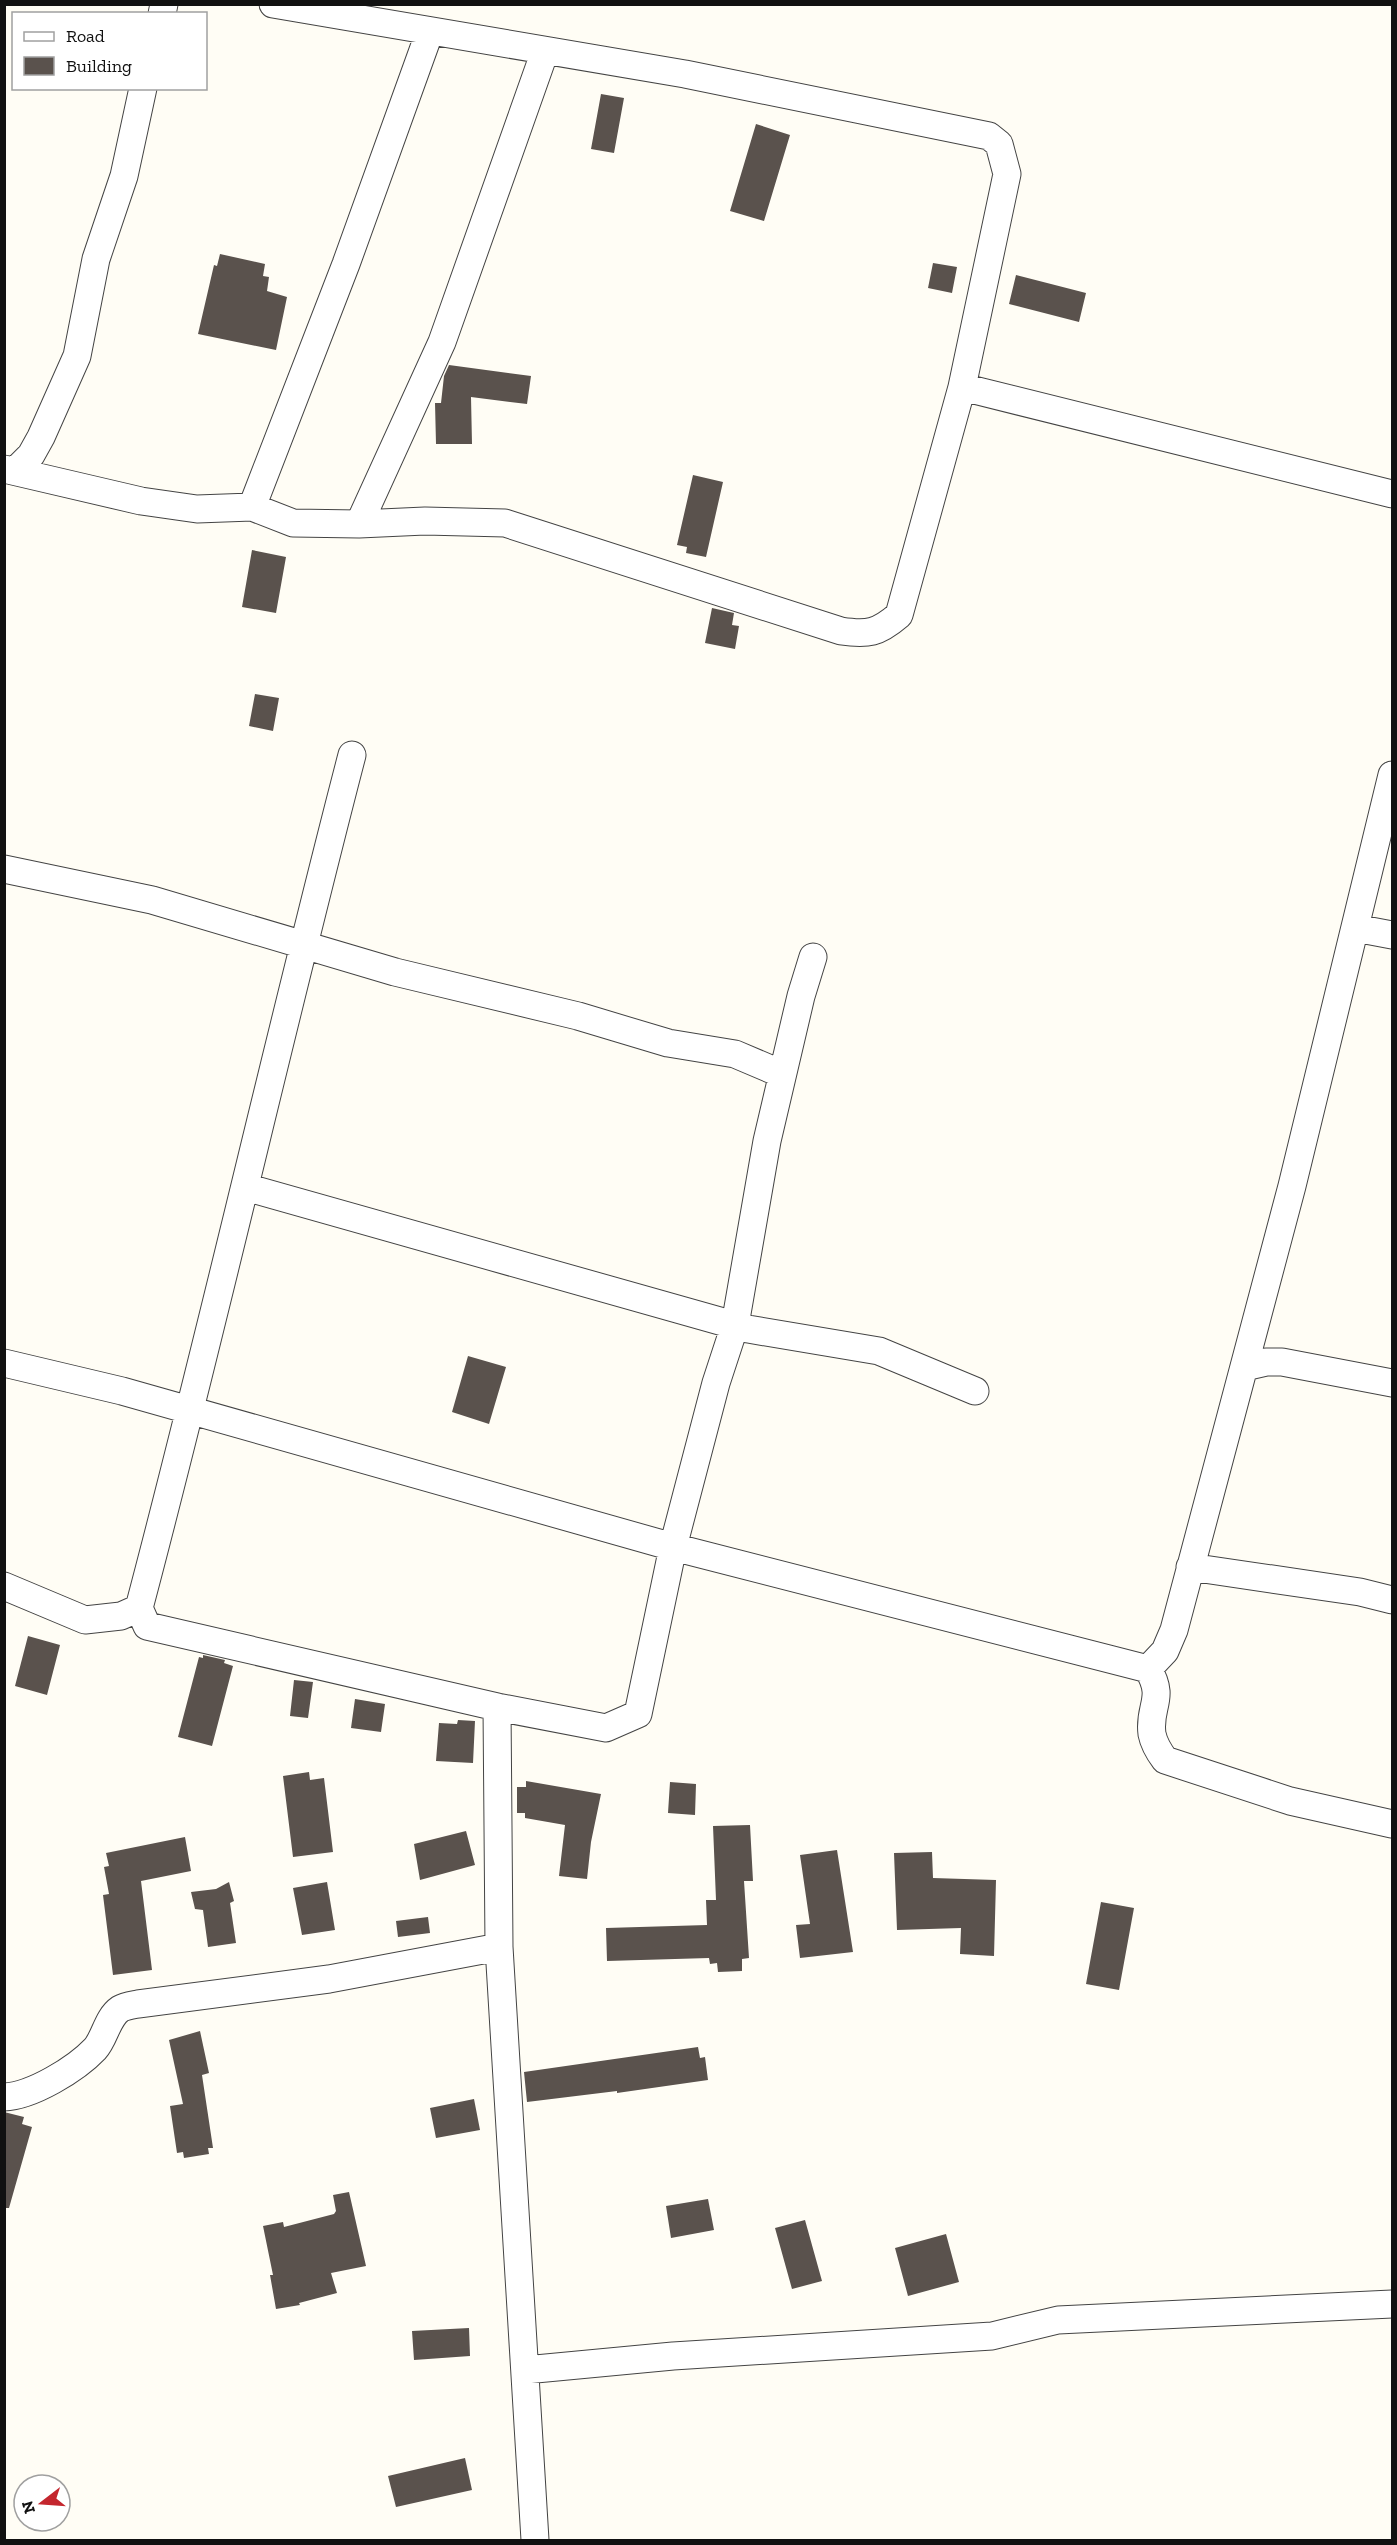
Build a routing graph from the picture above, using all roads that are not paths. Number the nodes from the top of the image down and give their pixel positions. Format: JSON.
{"nodes":[{"id":1,"x":273,"y":4,"type":"edge"},
{"id":2,"x":430,"y":31,"type":"junction"},
{"id":3,"x":545,"y":51,"type":"junction"},
{"id":4,"x":143,"y":90,"type":"edge"},
{"id":5,"x":962,"y":387,"type":"junction"},
{"id":6,"x":10,"y":470,"type":"edge"},
{"id":7,"x":1392,"y":494,"type":"edge"},
{"id":8,"x":252,"y":507,"type":"junction"},
{"id":9,"x":359,"y":524,"type":"junction"},
{"id":10,"x":352,"y":755,"type":"dead end"},
{"id":11,"x":1392,"y":775,"type":"edge"},
{"id":12,"x":4,"y":869,"type":"edge"},
{"id":13,"x":1355,"y":928,"type":"junction"},
{"id":14,"x":1392,"y":935,"type":"edge"},
{"id":15,"x":303,"y":943,"type":"junction"},
{"id":16,"x":813,"y":957,"type":"dead end"},
{"id":17,"x":782,"y":1074,"type":"junction"},
{"id":18,"x":245,"y":1187,"type":"junction"},
{"id":19,"x":735,"y":1325,"type":"junction"},
{"id":20,"x":4,"y":1363,"type":"edge"},
{"id":21,"x":1244,"y":1367,"type":"junction"},
{"id":22,"x":1392,"y":1383,"type":"edge"},
{"id":23,"x":975,"y":1391,"type":"dead end"},
{"id":24,"x":191,"y":1411,"type":"junction"},
{"id":25,"x":673,"y":1547,"type":"junction"},
{"id":26,"x":1190,"y":1567,"type":"junction"},
{"id":27,"x":4,"y":1586,"type":"edge"},
{"id":28,"x":1392,"y":1600,"type":"edge"},
{"id":29,"x":139,"y":1608,"type":"junction"},
{"id":30,"x":1148,"y":1669,"type":"junction"},
{"id":31,"x":497,"y":1707,"type":"junction"},
{"id":32,"x":1392,"y":1824,"type":"edge"},
{"id":33,"x":499,"y":1947,"type":"junction"},
{"id":34,"x":4,"y":2097,"type":"edge"},
{"id":35,"x":1392,"y":2304,"type":"edge"},
{"id":36,"x":525,"y":2370,"type":"junction"},
{"id":37,"x":535,"y":2541,"type":"edge"}],
"edges":[{"from":1,"to":2,"type":"street"},
{"from":2,"to":3,"type":"street"},
{"from":2,"to":8,"type":"street"},
{"from":3,"to":5,"type":"street"},
{"from":3,"to":9,"type":"street"},
{"from":4,"to":6,"type":"street"},
{"from":5,"to":7,"type":"street"},
{"from":5,"to":9,"type":"street"},
{"from":6,"to":8,"type":"street"},
{"from":8,"to":9,"type":"street"},
{"from":10,"to":15,"type":"street"},
{"from":11,"to":13,"type":"street"},
{"from":12,"to":15,"type":"street"},
{"from":13,"to":14,"type":"street"},
{"from":13,"to":21,"type":"street"},
{"from":15,"to":17,"type":"street"},
{"from":15,"to":18,"type":"street"},
{"from":16,"to":17,"type":"street"},
{"from":17,"to":19,"type":"street"},
{"from":18,"to":19,"type":"street"},
{"from":18,"to":24,"type":"street"},
{"from":19,"to":23,"type":"street"},
{"from":19,"to":25,"type":"street"},
{"from":20,"to":24,"type":"street"},
{"from":21,"to":22,"type":"street"},
{"from":21,"to":26,"type":"street"},
{"from":24,"to":25,"type":"street"},
{"from":24,"to":29,"type":"street"},
{"from":25,"to":30,"type":"street"},
{"from":25,"to":31,"type":"street"},
{"from":26,"to":28,"type":"street"},
{"from":26,"to":30,"type":"street"},
{"from":27,"to":29,"type":"street"},
{"from":29,"to":31,"type":"street"},
{"from":30,"to":32,"type":"street"},
{"from":31,"to":33,"type":"street"},
{"from":33,"to":34,"type":"street"},
{"from":33,"to":36,"type":"street"},
{"from":35,"to":36,"type":"street"},
{"from":36,"to":37,"type":"street"}]}
